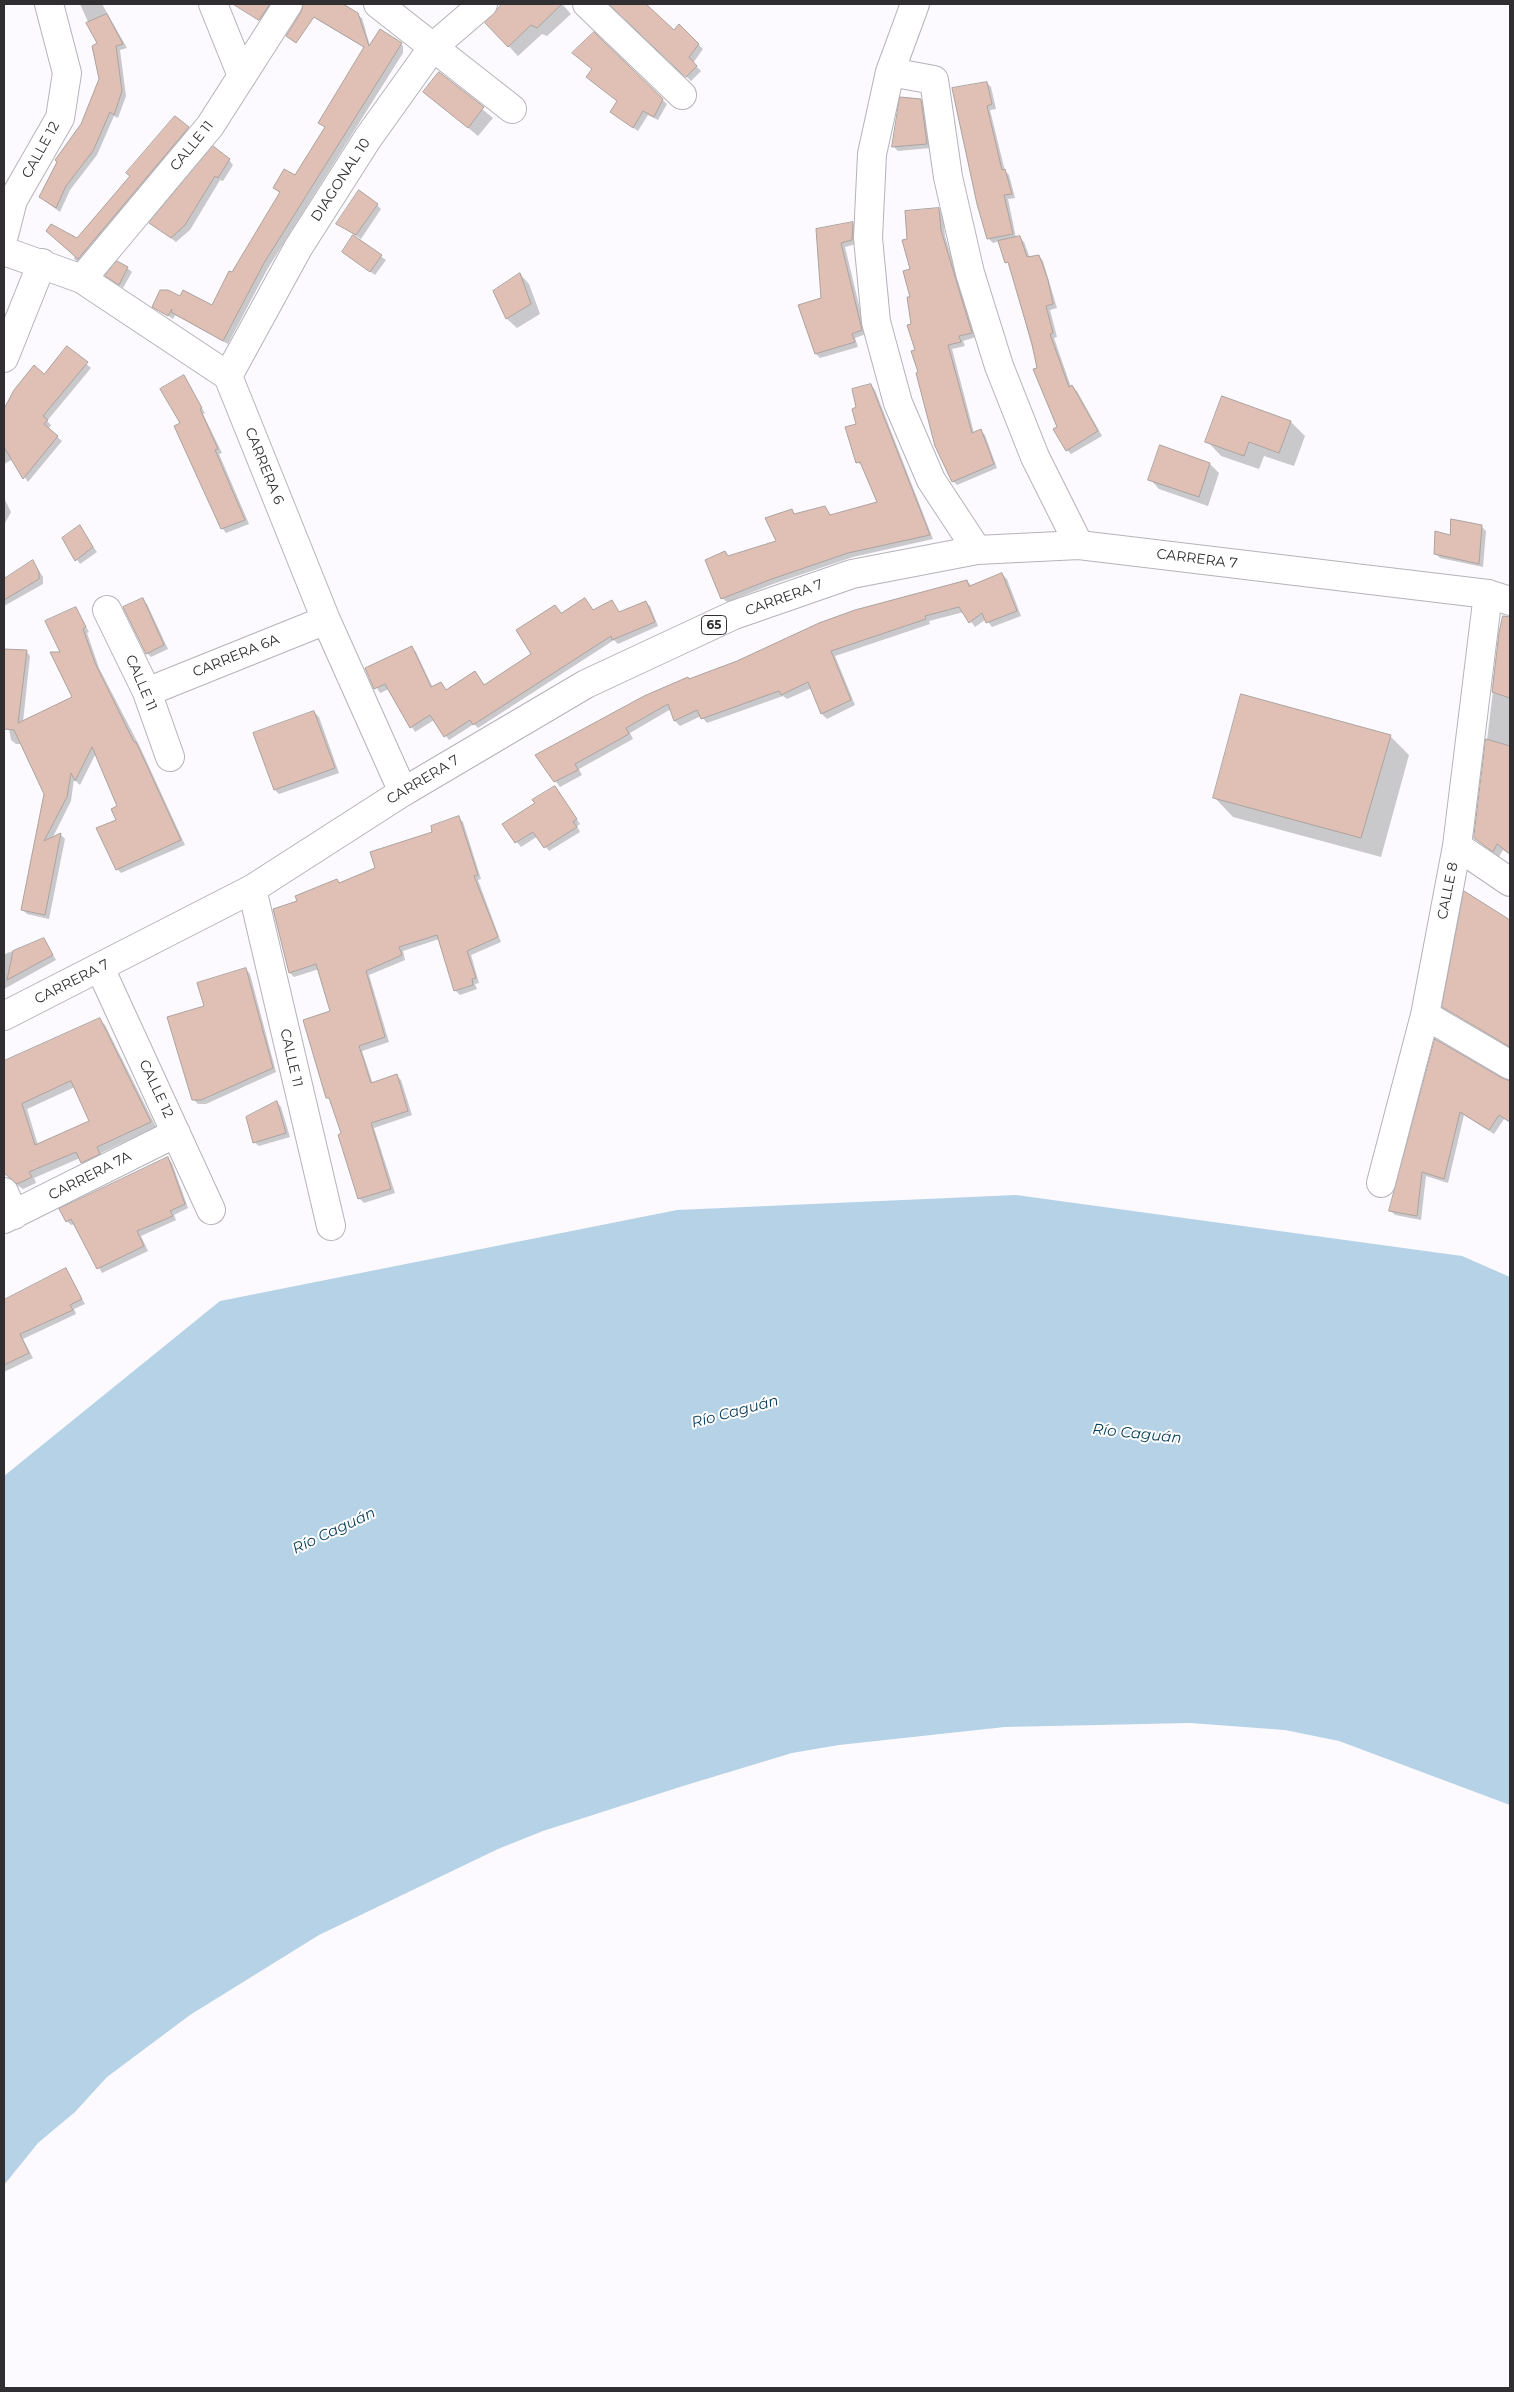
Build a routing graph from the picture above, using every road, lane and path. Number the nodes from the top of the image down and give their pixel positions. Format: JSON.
{"nodes":[{"id":1,"x":49,"y":4,"type":"edge"},
{"id":2,"x":213,"y":4,"type":"edge"},
{"id":3,"x":288,"y":4,"type":"edge"},
{"id":4,"x":378,"y":4,"type":"edge"},
{"id":5,"x":483,"y":4,"type":"edge"},
{"id":6,"x":587,"y":4,"type":"edge"},
{"id":7,"x":915,"y":4,"type":"edge"},
{"id":8,"x":433,"y":47,"type":"junction"},
{"id":9,"x":890,"y":72,"type":"junction"},
{"id":10,"x":242,"y":76,"type":"junction"},
{"id":11,"x":682,"y":95,"type":"dead end"},
{"id":12,"x":512,"y":109,"type":"dead end"},
{"id":13,"x":4,"y":235,"type":"edge"},
{"id":14,"x":4,"y":251,"type":"edge"},
{"id":15,"x":42,"y":263,"type":"junction"},
{"id":16,"x":82,"y":279,"type":"junction"},
{"id":17,"x":4,"y":358,"type":"edge"},
{"id":18,"x":228,"y":376,"type":"junction"},
{"id":19,"x":1078,"y":545,"type":"junction"},
{"id":20,"x":977,"y":550,"type":"junction"},
{"id":21,"x":1499,"y":598,"type":"edge"},
{"id":22,"x":107,"y":610,"type":"dead end"},
{"id":23,"x":326,"y":620,"type":"junction"},
{"id":24,"x":147,"y":692,"type":"junction"},
{"id":25,"x":170,"y":758,"type":"dead end"},
{"id":26,"x":403,"y":792,"type":"junction"},
{"id":27,"x":1457,"y":846,"type":"junction"},
{"id":28,"x":1510,"y":882,"type":"edge"},
{"id":29,"x":252,"y":889,"type":"junction"},
{"id":30,"x":100,"y":968,"type":"junction"},
{"id":31,"x":1425,"y":1015,"type":"junction"},
{"id":32,"x":4,"y":1016,"type":"edge"},
{"id":33,"x":1510,"y":1065,"type":"edge"},
{"id":34,"x":176,"y":1133,"type":"junction"},
{"id":35,"x":1381,"y":1183,"type":"dead end"},
{"id":36,"x":7,"y":1209,"type":"edge"},
{"id":37,"x":211,"y":1210,"type":"dead end"},
{"id":38,"x":331,"y":1226,"type":"dead end"}],
"edges":[{"from":1,"to":13,"type":"street","name":"CALLE 12"},
{"from":2,"to":10,"type":"street"},
{"from":3,"to":10,"type":"street","name":"CALLE 11"},
{"from":4,"to":8,"type":"street"},
{"from":5,"to":8,"type":"street","name":"DIAGONAL 10"},
{"from":6,"to":11,"type":"street"},
{"from":7,"to":9,"type":"street"},
{"from":8,"to":12,"type":"street"},
{"from":8,"to":18,"type":"street","name":"DIAGONAL 10"},
{"from":9,"to":19,"type":"street"},
{"from":9,"to":20,"type":"street"},
{"from":10,"to":16,"type":"street","name":"CALLE 11"},
{"from":14,"to":15,"type":"street"},
{"from":15,"to":16,"type":"street"},
{"from":15,"to":17,"type":"street"},
{"from":16,"to":18,"type":"street"},
{"from":18,"to":23,"type":"street","name":"CARRERA 6"},
{"from":19,"to":20,"type":"street","name":"CARRERA 7","number":"65"},
{"from":19,"to":21,"type":"street","name":"CARRERA 7","number":"65"},
{"from":20,"to":26,"type":"street","name":"CARRERA 7","number":"65"},
{"from":21,"to":27,"type":"street","name":"CALLE 8"},
{"from":22,"to":24,"type":"street","name":"CALLE 11"},
{"from":23,"to":24,"type":"street","name":"CARRERA 6A"},
{"from":23,"to":26,"type":"street","name":"CARRERA 6"},
{"from":24,"to":25,"type":"street","name":"CALLE 11"},
{"from":26,"to":29,"type":"street","name":"CARRERA 7","number":"65"},
{"from":27,"to":28,"type":"street"},
{"from":27,"to":31,"type":"street","name":"CALLE 8"},
{"from":29,"to":30,"type":"street","name":"CARRERA 7","number":"65"},
{"from":29,"to":38,"type":"street","name":"CALLE 11"},
{"from":30,"to":32,"type":"street","name":"CARRERA 7","number":"65"},
{"from":30,"to":34,"type":"street","name":"CALLE 12"},
{"from":31,"to":33,"type":"street"},
{"from":31,"to":35,"type":"street","name":"CALLE 8"},
{"from":34,"to":36,"type":"street","name":"CARRERA 7A"},
{"from":34,"to":37,"type":"street","name":"CALLE 12"}]}
